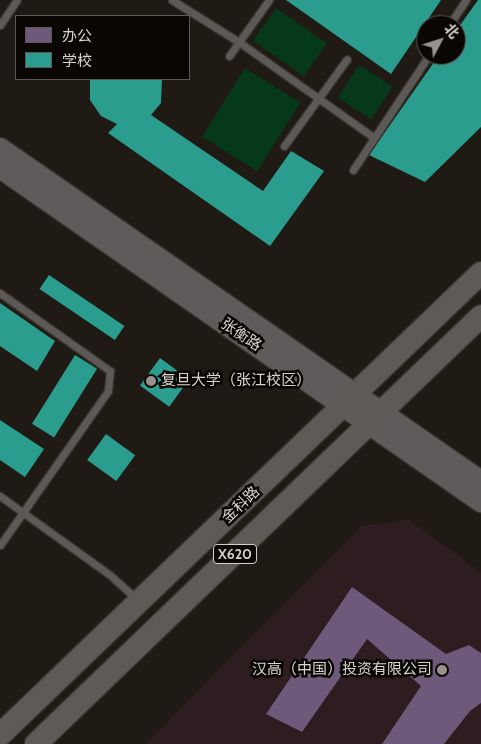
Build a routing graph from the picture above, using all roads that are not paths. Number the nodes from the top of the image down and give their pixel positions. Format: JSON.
{"nodes":[{"id":1,"x":17,"y":0,"type":"edge"},
{"id":2,"x":172,"y":0,"type":"edge"},
{"id":3,"x":269,"y":0,"type":"edge"},
{"id":4,"x":466,"y":0,"type":"edge"},
{"id":5,"x":456,"y":15,"type":"edge"},
{"id":6,"x":0,"y":26,"type":"edge"},
{"id":7,"x":239,"y":42,"type":"junction"},
{"id":8,"x":229,"y":56,"type":"dead end"},
{"id":9,"x":347,"y":58,"type":"dead end"},
{"id":10,"x":422,"y":65,"type":"edge"},
{"id":11,"x":319,"y":98,"type":"junction"},
{"id":12,"x":373,"y":137,"type":"junction"},
{"id":13,"x":284,"y":146,"type":"dead end"},
{"id":14,"x":0,"y":148,"type":"edge"},
{"id":15,"x":0,"y":168,"type":"edge"},
{"id":16,"x":353,"y":170,"type":"dead end"},
{"id":17,"x":481,"y":273,"type":"edge"},
{"id":18,"x":0,"y":293,"type":"edge"},
{"id":19,"x":481,"y":316,"type":"edge"},
{"id":20,"x":351,"y":400,"type":"junction"},
{"id":21,"x":377,"y":418,"type":"junction"},
{"id":22,"x":481,"y":481,"type":"edge"},
{"id":23,"x":0,"y":496,"type":"edge"},
{"id":24,"x":481,"y":502,"type":"edge"},
{"id":25,"x":22,"y":512,"type":"junction"},
{"id":26,"x":0,"y":545,"type":"edge"},
{"id":27,"x":140,"y":602,"type":"junction"},
{"id":28,"x":0,"y":736,"type":"edge"},
{"id":29,"x":36,"y":744,"type":"edge"}],
"edges":[{"from":1,"to":6,"type":"lane"},
{"from":2,"to":7,"type":"lane"},
{"from":3,"to":7,"type":"lane"},
{"from":4,"to":5,"type":"lane"},
{"from":7,"to":8,"type":"lane"},
{"from":7,"to":11,"type":"lane"},
{"from":9,"to":11,"type":"lane"},
{"from":10,"to":12,"type":"lane"},
{"from":11,"to":12,"type":"lane"},
{"from":11,"to":13,"type":"lane"},
{"from":12,"to":16,"type":"lane"},
{"from":14,"to":20,"type":"main road","name":"张衡路"},
{"from":15,"to":20,"type":"main road","name":"张衡路"},
{"from":17,"to":20,"type":"main road","name":"金科路","number":"X620"},
{"from":18,"to":25,"type":"lane"},
{"from":19,"to":21,"type":"main road","name":"金科路","number":"X620"},
{"from":20,"to":21,"type":"main road","name":"张衡路"},
{"from":20,"to":27,"type":"main road","name":"金科路","number":"X620"},
{"from":21,"to":22,"type":"main road","name":"张衡路"},
{"from":21,"to":24,"type":"main road","name":"张衡路"},
{"from":21,"to":29,"type":"main road","name":"金科路","number":"X620"},
{"from":23,"to":25,"type":"lane"},
{"from":25,"to":26,"type":"lane"},
{"from":25,"to":27,"type":"lane"},
{"from":27,"to":28,"type":"main road","name":"金科路","number":"X620"}]}
